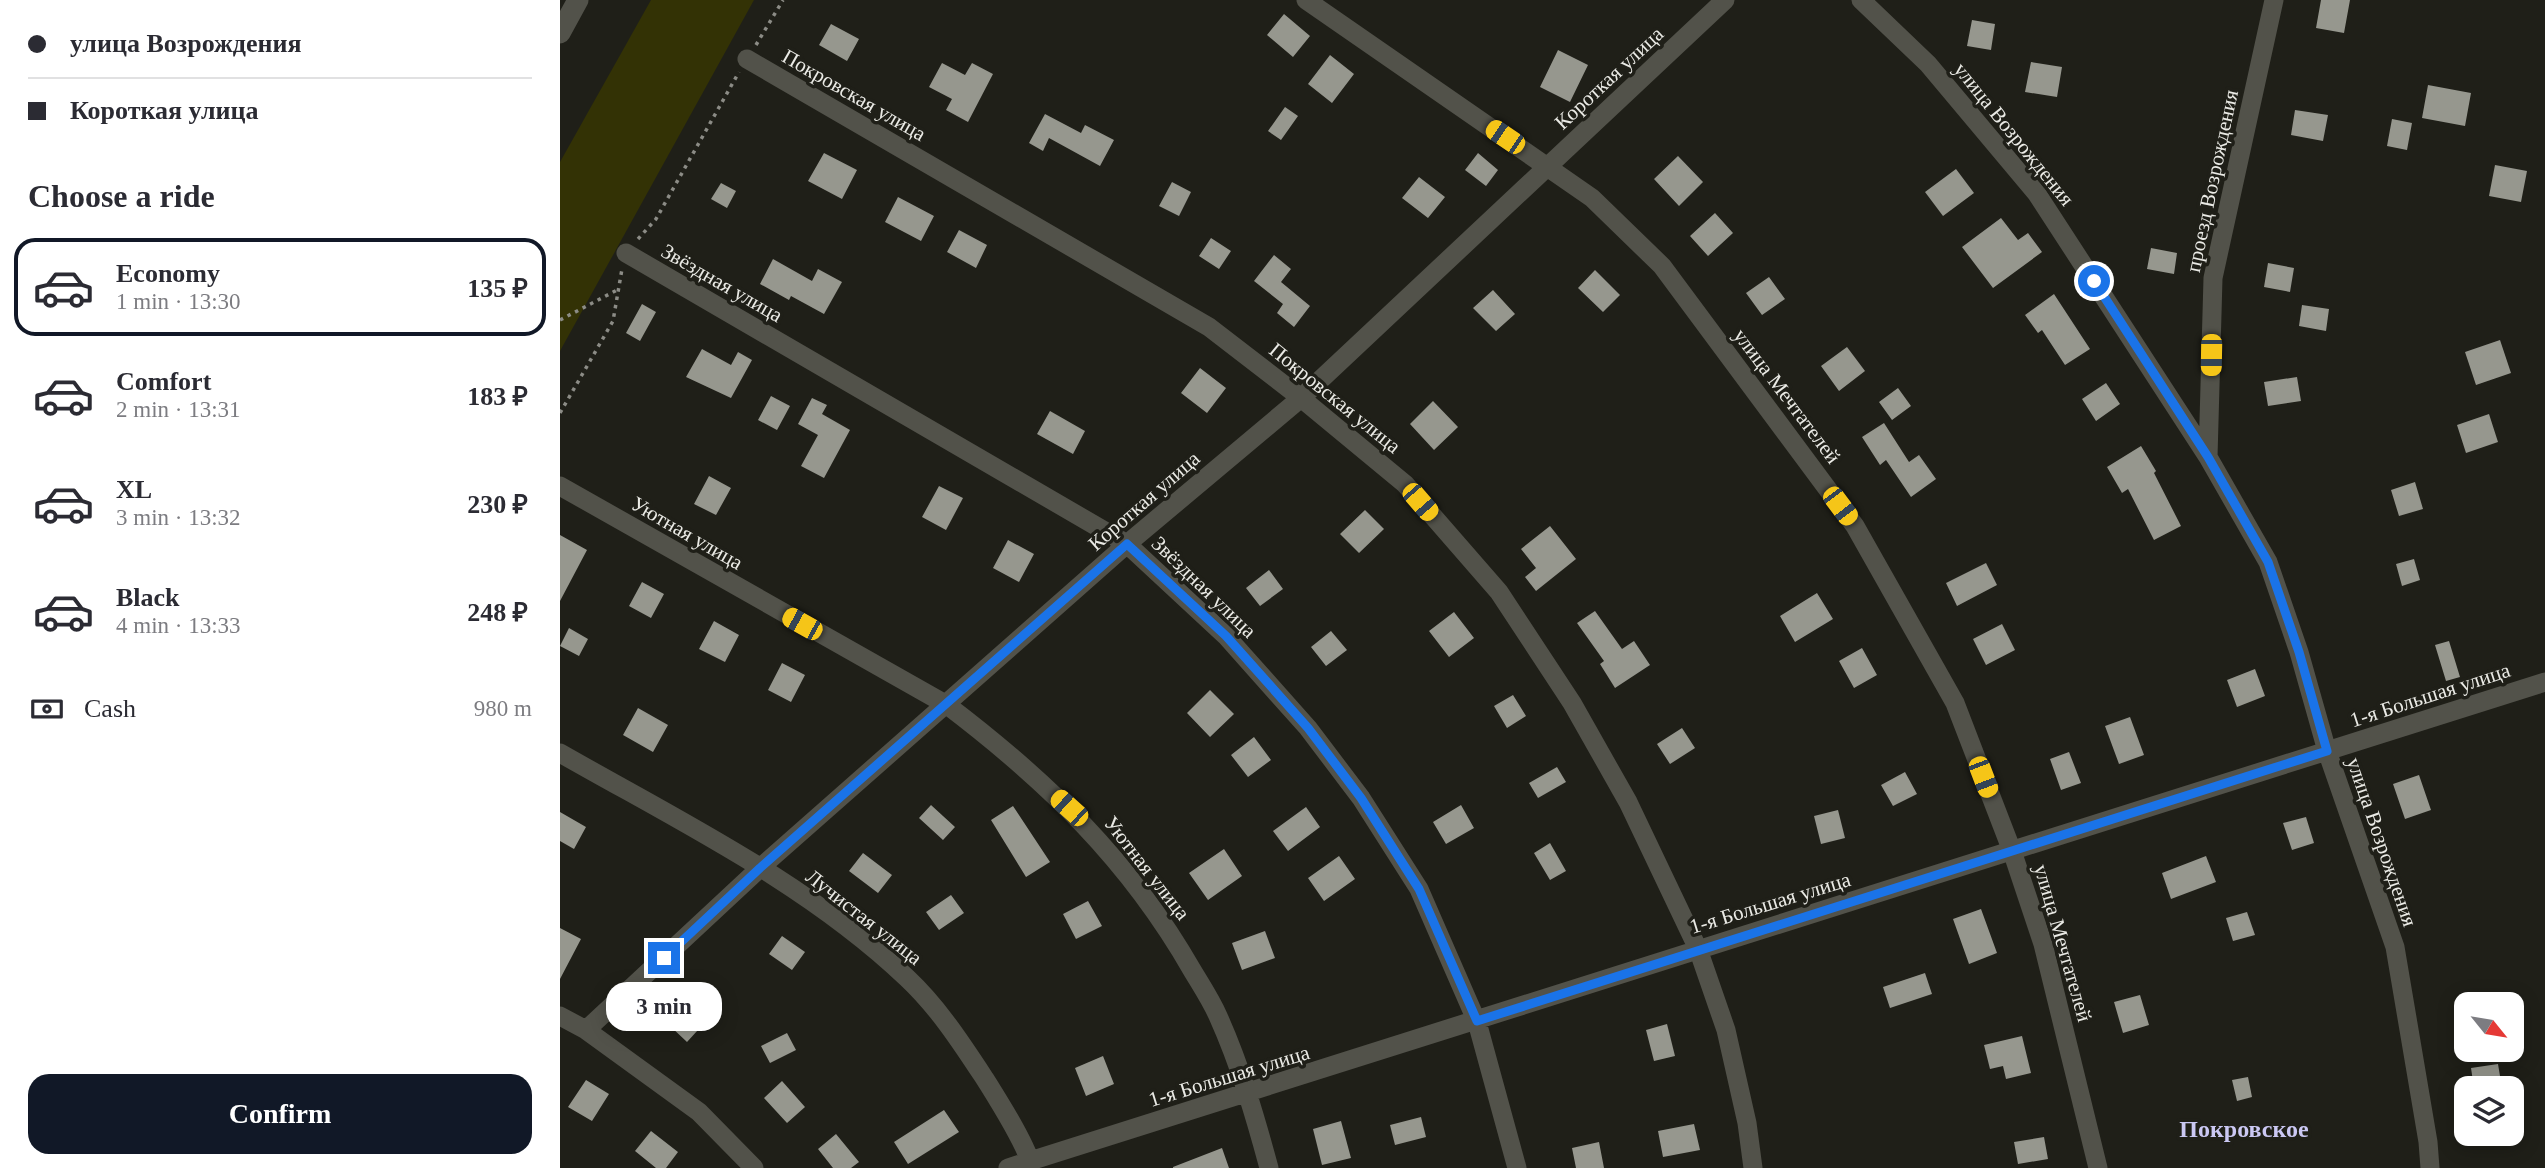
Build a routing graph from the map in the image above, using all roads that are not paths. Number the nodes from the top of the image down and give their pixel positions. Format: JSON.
{"nodes":[{"id":1,"x":578,"y":0,"type":"edge"},
{"id":2,"x":1306,"y":0,"type":"edge"},
{"id":3,"x":1725,"y":0,"type":"edge"},
{"id":4,"x":1861,"y":0,"type":"edge"},
{"id":5,"x":2274,"y":0,"type":"edge"},
{"id":6,"x":560,"y":33,"type":"edge"},
{"id":7,"x":747,"y":59,"type":"road end"},
{"id":8,"x":1548,"y":167,"type":"junction"},
{"id":9,"x":625,"y":253,"type":"road end"},
{"id":10,"x":1301,"y":398,"type":"junction"},
{"id":11,"x":2208,"y":457,"type":"junction"},
{"id":12,"x":560,"y":486,"type":"edge"},
{"id":13,"x":1127,"y":544,"type":"junction"},
{"id":14,"x":2545,"y":682,"type":"edge"},
{"id":15,"x":947,"y":705,"type":"junction"},
{"id":16,"x":2327,"y":751,"type":"junction"},
{"id":17,"x":560,"y":753,"type":"edge"},
{"id":18,"x":2012,"y":851,"type":"junction"},
{"id":19,"x":760,"y":868,"type":"junction"},
{"id":20,"x":1698,"y":949,"type":"junction"},
{"id":21,"x":560,"y":1016,"type":"edge"},
{"id":22,"x":1477,"y":1021,"type":"junction"},
{"id":23,"x":586,"y":1030,"type":"junction"},
{"id":24,"x":1248,"y":1094,"type":"junction"},
{"id":25,"x":1032,"y":1164,"type":"edge"},
{"id":26,"x":754,"y":1168,"type":"edge"},
{"id":27,"x":1008,"y":1168,"type":"edge"},
{"id":28,"x":1269,"y":1168,"type":"edge"},
{"id":29,"x":1517,"y":1168,"type":"edge"},
{"id":30,"x":1753,"y":1168,"type":"edge"},
{"id":31,"x":2098,"y":1168,"type":"edge"},
{"id":32,"x":2430,"y":1168,"type":"edge"}],
"edges":[{"from":1,"to":6,"type":"main road"},
{"from":2,"to":8,"type":"street","name":"улица Мечтателей"},
{"from":3,"to":8,"type":"street","name":"Короткая улица"},
{"from":4,"to":11,"type":"street","name":"улица Возрождения"},
{"from":5,"to":11,"type":"street","name":"проезд Возрождения"},
{"from":7,"to":10,"type":"street","name":"Покровская улица"},
{"from":8,"to":10,"type":"street","name":"Короткая улица"},
{"from":8,"to":18,"type":"street","name":"улица Мечтателей"},
{"from":9,"to":13,"type":"street","name":"Звёздная улица"},
{"from":10,"to":13,"type":"street","name":"Короткая улица"},
{"from":10,"to":20,"type":"street","name":"Покровская улица"},
{"from":11,"to":16,"type":"street","name":"улица Возрождения"},
{"from":12,"to":15,"type":"street","name":"Уютная улица"},
{"from":13,"to":15,"type":"street","name":"Короткая улица"},
{"from":13,"to":22,"type":"street","name":"Звёздная улица"},
{"from":14,"to":16,"type":"street","name":"1-я Большая улица"},
{"from":15,"to":19,"type":"street","name":"Короткая улица"},
{"from":15,"to":24,"type":"street","name":"Уютная улица"},
{"from":16,"to":18,"type":"street","name":"1-я Большая улица"},
{"from":16,"to":32,"type":"street","name":"улица Возрождения"},
{"from":17,"to":19,"type":"street","name":"Лучистая улица"},
{"from":18,"to":20,"type":"street","name":"1-я Большая улица"},
{"from":18,"to":31,"type":"street","name":"улица Мечтателей"},
{"from":19,"to":23,"type":"street","name":"Короткая улица"},
{"from":19,"to":25,"type":"street","name":"Лучистая улица"},
{"from":20,"to":22,"type":"street","name":"1-я Большая улица"},
{"from":20,"to":30,"type":"street","name":"Покровская улица"},
{"from":21,"to":23,"type":"street"},
{"from":22,"to":24,"type":"street","name":"1-я Большая улица"},
{"from":22,"to":29,"type":"street","name":"Звёздная улица"},
{"from":23,"to":26,"type":"street"},
{"from":24,"to":25,"type":"street","name":"1-я Большая улица"},
{"from":24,"to":28,"type":"street","name":"Уютная улица"},
{"from":25,"to":27,"type":"street","name":"1-я Большая улица"}]}
